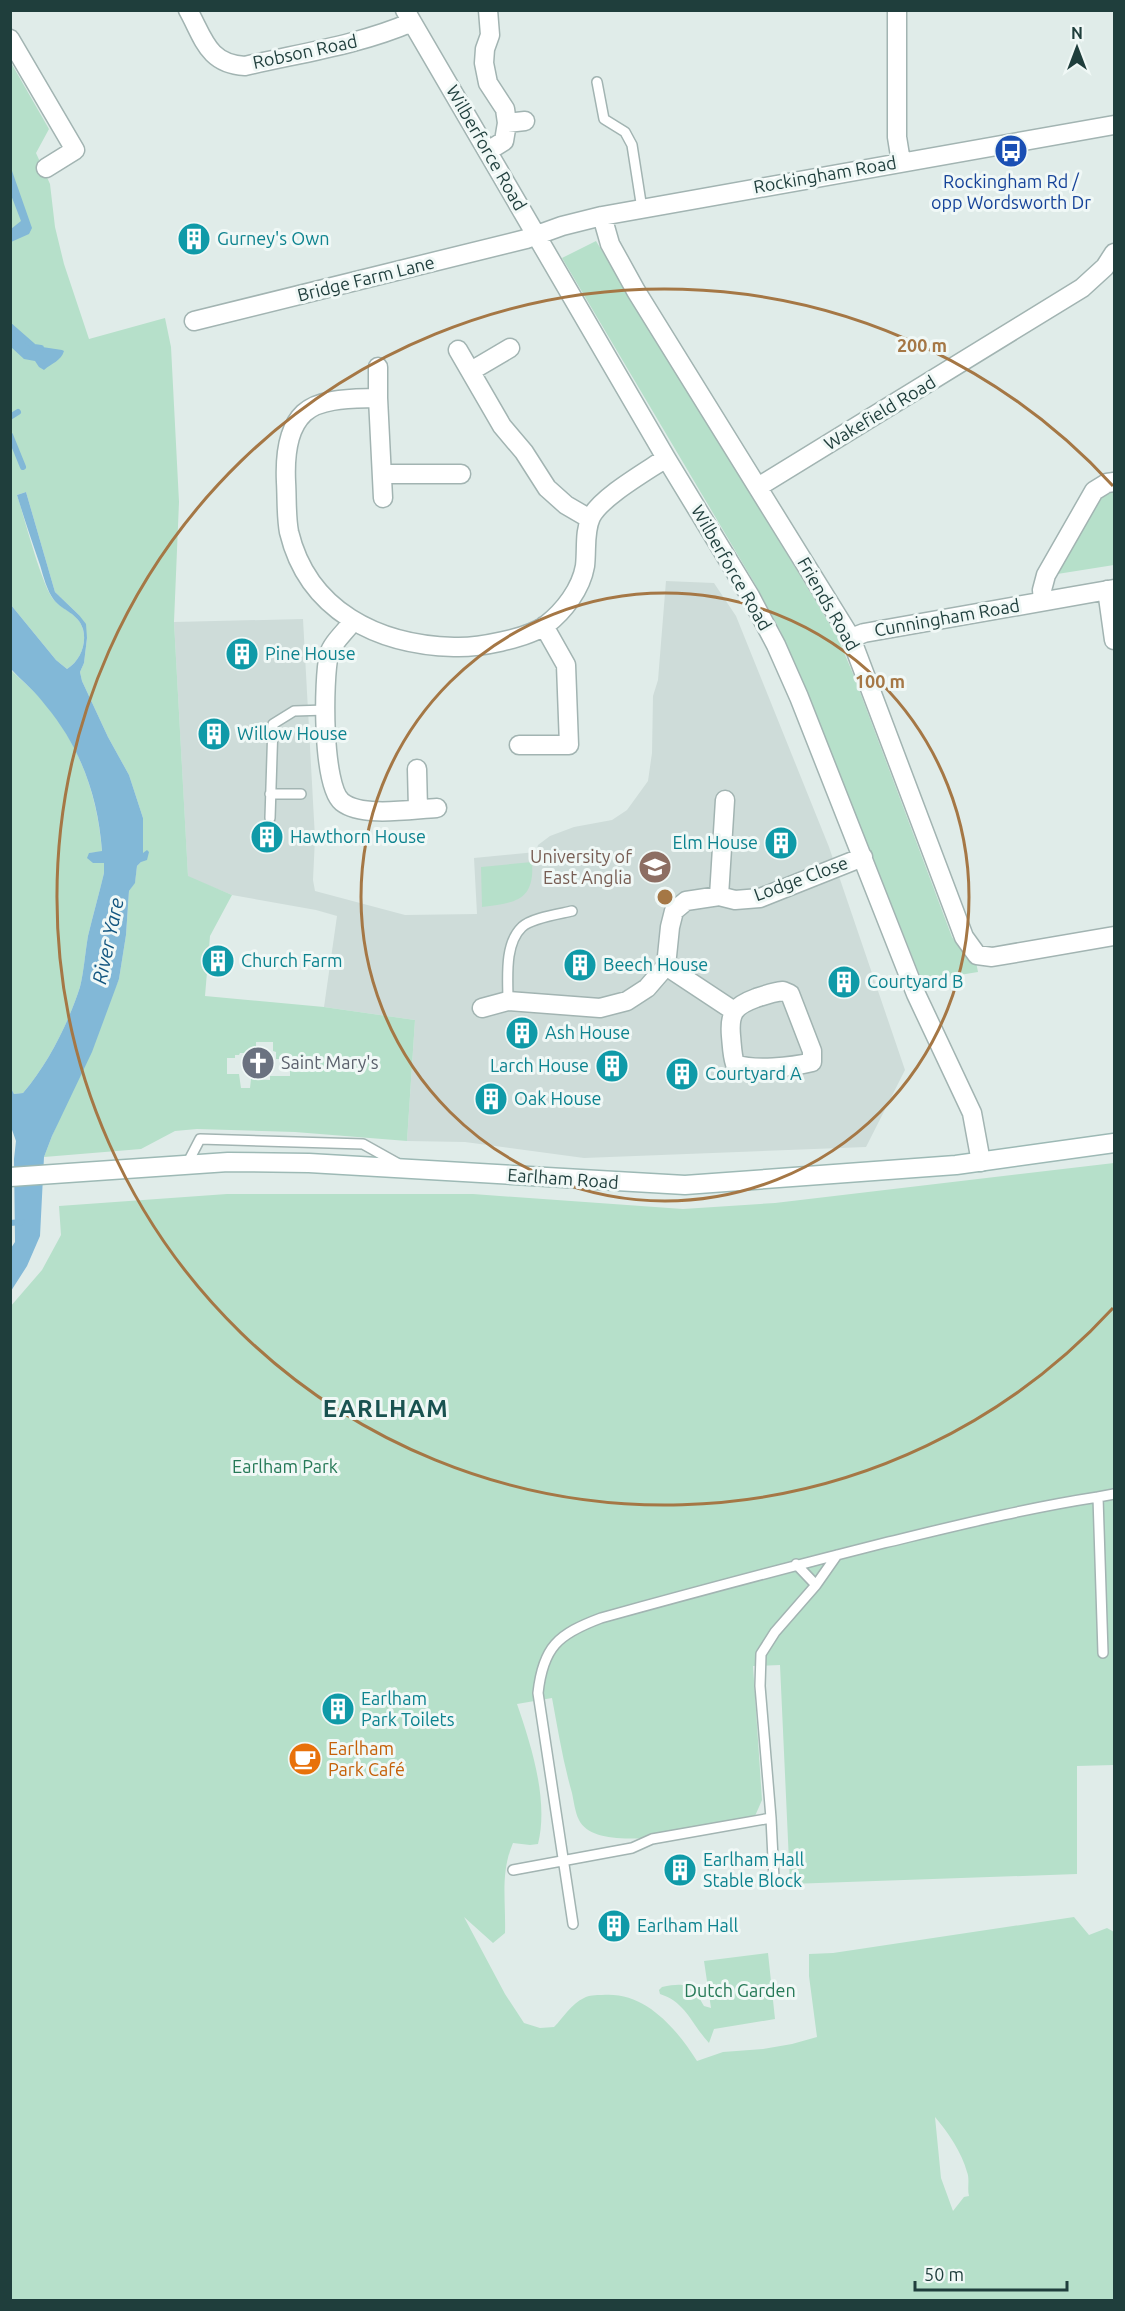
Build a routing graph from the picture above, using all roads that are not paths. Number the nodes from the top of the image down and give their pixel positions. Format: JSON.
{"nodes":[{"id":1,"x":188,"y":10,"type":"edge"},
{"id":2,"x":488,"y":10,"type":"edge"},
{"id":3,"x":897,"y":10,"type":"edge"},
{"id":4,"x":409,"y":16,"type":"edge"},
{"id":5,"x":10,"y":39,"type":"edge"},
{"id":6,"x":597,"y":82,"type":"dead end"},
{"id":7,"x":1114,"y":125,"type":"edge"},
{"id":8,"x":488,"y":151,"type":"junction"},
{"id":9,"x":901,"y":162,"type":"junction"},
{"id":10,"x":46,"y":168,"type":"dead end"},
{"id":11,"x":642,"y":209,"type":"junction"},
{"id":12,"x":603,"y":216,"type":"junction"},
{"id":13,"x":537,"y":235,"type":"junction"},
{"id":14,"x":1114,"y":253,"type":"edge"},
{"id":15,"x":194,"y":321,"type":"dead end"},
{"id":16,"x":510,"y":348,"type":"dead end"},
{"id":17,"x":458,"y":350,"type":"dead end"},
{"id":18,"x":378,"y":367,"type":"dead end"},
{"id":19,"x":471,"y":371,"type":"junction"},
{"id":20,"x":378,"y":398,"type":"junction"},
{"id":21,"x":666,"y":458,"type":"junction"},
{"id":22,"x":382,"y":474,"type":"junction"},
{"id":23,"x":461,"y":474,"type":"dead end"},
{"id":24,"x":1114,"y":482,"type":"edge"},
{"id":25,"x":758,"y":487,"type":"junction"},
{"id":26,"x":383,"y":498,"type":"dead end"},
{"id":27,"x":590,"y":519,"type":"junction"},
{"id":28,"x":1111,"y":590,"type":"edge"},
{"id":29,"x":1043,"y":602,"type":"junction"},
{"id":30,"x":353,"y":621,"type":"junction"},
{"id":31,"x":544,"y":626,"type":"junction"},
{"id":32,"x":851,"y":638,"type":"junction"},
{"id":33,"x":1114,"y":640,"type":"edge"},
{"id":34,"x":326,"y":710,"type":"junction"},
{"id":35,"x":519,"y":745,"type":"dead end"},
{"id":36,"x":417,"y":769,"type":"dead end"},
{"id":37,"x":270,"y":794,"type":"junction"},
{"id":38,"x":302,"y":794,"type":"dead end"},
{"id":39,"x":725,"y":800,"type":"dead end"},
{"id":40,"x":437,"y":808,"type":"dead end"},
{"id":41,"x":418,"y":809,"type":"junction"},
{"id":42,"x":270,"y":818,"type":"dead end"},
{"id":43,"x":862,"y":857,"type":"junction"},
{"id":44,"x":719,"y":897,"type":"junction"},
{"id":45,"x":572,"y":911,"type":"dead end"},
{"id":46,"x":1114,"y":936,"type":"edge"},
{"id":47,"x":666,"y":966,"type":"junction"},
{"id":48,"x":508,"y":1001,"type":"junction"},
{"id":49,"x":482,"y":1008,"type":"dead end"},
{"id":50,"x":734,"y":1011,"type":"junction"},
{"id":51,"x":1114,"y":1143,"type":"edge"},
{"id":52,"x":981,"y":1162,"type":"junction"},
{"id":53,"x":187,"y":1164,"type":"junction"},
{"id":54,"x":406,"y":1168,"type":"junction"},
{"id":55,"x":10,"y":1178,"type":"edge"},
{"id":56,"x":1114,"y":1494,"type":"edge"},
{"id":57,"x":1098,"y":1497,"type":"junction"},
{"id":58,"x":837,"y":1555,"type":"junction"},
{"id":59,"x":796,"y":1564,"type":"junction"},
{"id":60,"x":816,"y":1585,"type":"junction"},
{"id":61,"x":1103,"y":1653,"type":"dead end"},
{"id":62,"x":771,"y":1818,"type":"junction"},
{"id":63,"x":564,"y":1860,"type":"junction"},
{"id":64,"x":513,"y":1870,"type":"dead end"},
{"id":65,"x":774,"y":1879,"type":"dead end"},
{"id":66,"x":573,"y":1924,"type":"dead end"}],
"edges":[{"from":1,"to":4,"type":"street","name":"Robson Road"},
{"from":2,"to":8,"type":"street"},
{"from":3,"to":9,"type":"street"},
{"from":4,"to":8,"type":"street","name":"Wilberforce Road"},
{"from":5,"to":10,"type":"street"},
{"from":6,"to":11,"type":"lane"},
{"from":7,"to":9,"type":"street","name":"Rockingham Road"},
{"from":8,"to":13,"type":"street","name":"Wilberforce Road"},
{"from":9,"to":11,"type":"street","name":"Rockingham Road"},
{"from":11,"to":12,"type":"street","name":"Rockingham Road"},
{"from":12,"to":13,"type":"street","name":"Rockingham Road"},
{"from":12,"to":25,"type":"street","name":"Friends Road"},
{"from":13,"to":15,"type":"street","name":"Bridge Farm Lane"},
{"from":13,"to":21,"type":"street","name":"Wilberforce Road"},
{"from":14,"to":25,"type":"street","name":"Wakefield Road"},
{"from":16,"to":19,"type":"street"},
{"from":17,"to":19,"type":"street"},
{"from":18,"to":20,"type":"street"},
{"from":19,"to":27,"type":"street"},
{"from":20,"to":22,"type":"street"},
{"from":20,"to":30,"type":"street"},
{"from":21,"to":27,"type":"street"},
{"from":21,"to":43,"type":"street","name":"Wilberforce Road"},
{"from":22,"to":23,"type":"street"},
{"from":22,"to":26,"type":"street"},
{"from":24,"to":29,"type":"street","name":"Cunningham Road"},
{"from":25,"to":32,"type":"street","name":"Friends Road"},
{"from":27,"to":31,"type":"street"},
{"from":28,"to":29,"type":"street","name":"Cunningham Road"},
{"from":28,"to":33,"type":"street","name":"Cunningham Road"},
{"from":29,"to":32,"type":"street","name":"Cunningham Road"},
{"from":30,"to":31,"type":"street"},
{"from":30,"to":34,"type":"street"},
{"from":31,"to":35,"type":"street"},
{"from":32,"to":46,"type":"street","name":"Friends Road"},
{"from":34,"to":37,"type":"lane"},
{"from":34,"to":41,"type":"street"},
{"from":36,"to":41,"type":"street"},
{"from":37,"to":38,"type":"lane"},
{"from":37,"to":42,"type":"lane"},
{"from":39,"to":44,"type":"street"},
{"from":40,"to":41,"type":"street"},
{"from":43,"to":44,"type":"street","name":"Lodge Close"},
{"from":43,"to":52,"type":"street","name":"Wilberforce Road"},
{"from":44,"to":47,"type":"street","name":"Lodge Close"},
{"from":45,"to":48,"type":"lane"},
{"from":47,"to":48,"type":"street"},
{"from":47,"to":50,"type":"street"},
{"from":48,"to":49,"type":"street"},
{"from":50,"to":50,"type":"street"},
{"from":51,"to":52,"type":"street","name":"Earlham Road"},
{"from":52,"to":54,"type":"street","name":"Earlham Road"},
{"from":53,"to":54,"type":"street","name":"Earlham Road"},
{"from":53,"to":54,"type":"lane"},
{"from":53,"to":55,"type":"street","name":"Earlham Road"},
{"from":56,"to":57,"type":"lane"},
{"from":57,"to":58,"type":"lane"},
{"from":57,"to":61,"type":"lane"},
{"from":58,"to":59,"type":"lane"},
{"from":58,"to":60,"type":"lane"},
{"from":59,"to":60,"type":"lane"},
{"from":59,"to":63,"type":"lane"},
{"from":60,"to":62,"type":"lane"},
{"from":62,"to":63,"type":"lane"},
{"from":62,"to":65,"type":"lane"},
{"from":63,"to":64,"type":"lane"},
{"from":63,"to":66,"type":"lane"}]}
